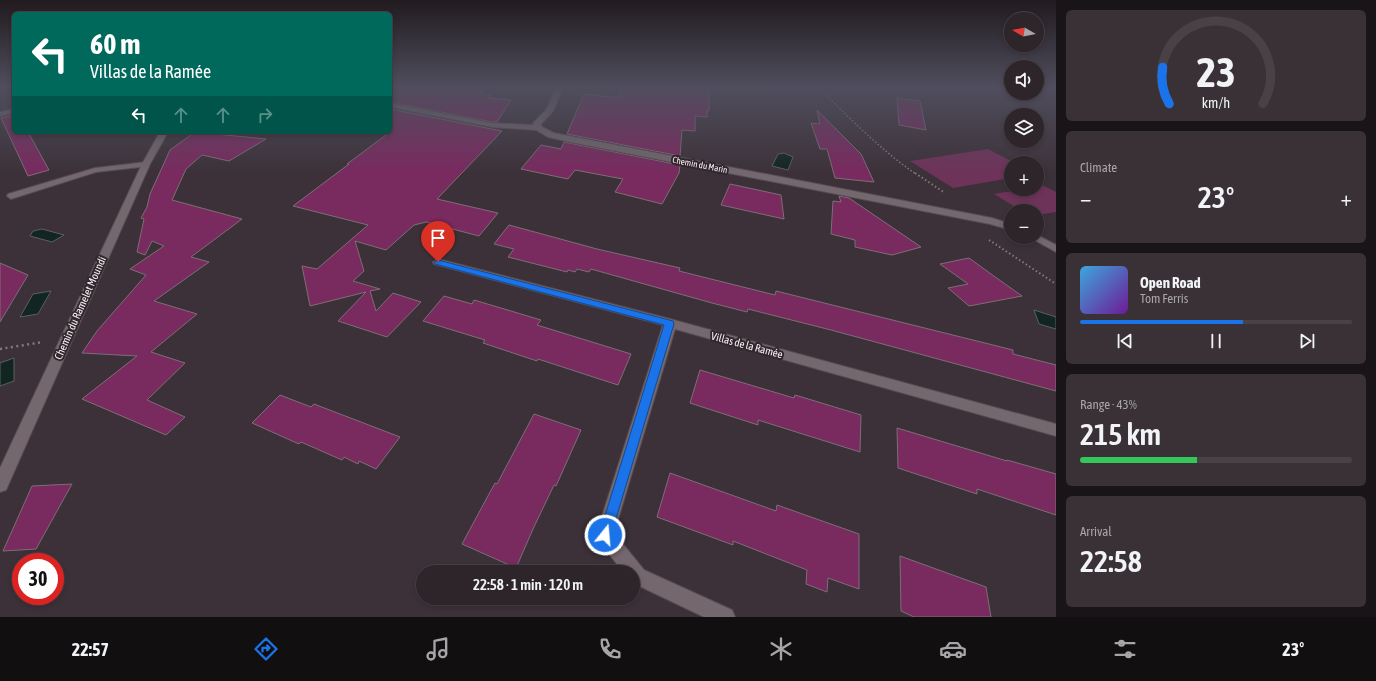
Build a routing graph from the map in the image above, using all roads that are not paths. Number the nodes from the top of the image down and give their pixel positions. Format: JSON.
{"nodes":[{"id":1,"x":440,"y":115,"type":"edge"},
{"id":2,"x":546,"y":115,"type":"edge"},
{"id":3,"x":538,"y":128,"type":"junction"},
{"id":4,"x":163,"y":134,"type":"edge"},
{"id":5,"x":146,"y":164,"type":"junction"},
{"id":6,"x":11,"y":196,"type":"dead end"},
{"id":7,"x":1004,"y":225,"type":"edge"},
{"id":8,"x":1044,"y":242,"type":"edge"},
{"id":9,"x":1056,"y":249,"type":"edge"},
{"id":10,"x":438,"y":262,"type":"dead end"},
{"id":11,"x":670,"y":324,"type":"junction"},
{"id":12,"x":1056,"y":430,"type":"edge"},
{"id":13,"x":0,"y":485,"type":"edge"},
{"id":14,"x":725,"y":617,"type":"edge"}],
"edges":[{"from":1,"to":3,"type":"street","name":"Chemin du Marin"},
{"from":2,"to":3,"type":"street"},
{"from":3,"to":7,"type":"street","name":"Chemin du Marin"},
{"from":4,"to":5,"type":"street","name":"Chemin du Ramelet Moundi"},
{"from":5,"to":6,"type":"lane"},
{"from":5,"to":13,"type":"street","name":"Chemin du Ramelet Moundi"},
{"from":8,"to":9,"type":"street"},
{"from":10,"to":11,"type":"street","name":"Villas de la Ramée"},
{"from":11,"to":12,"type":"street","name":"Villas de la Ramée"},
{"from":11,"to":14,"type":"street"}]}
